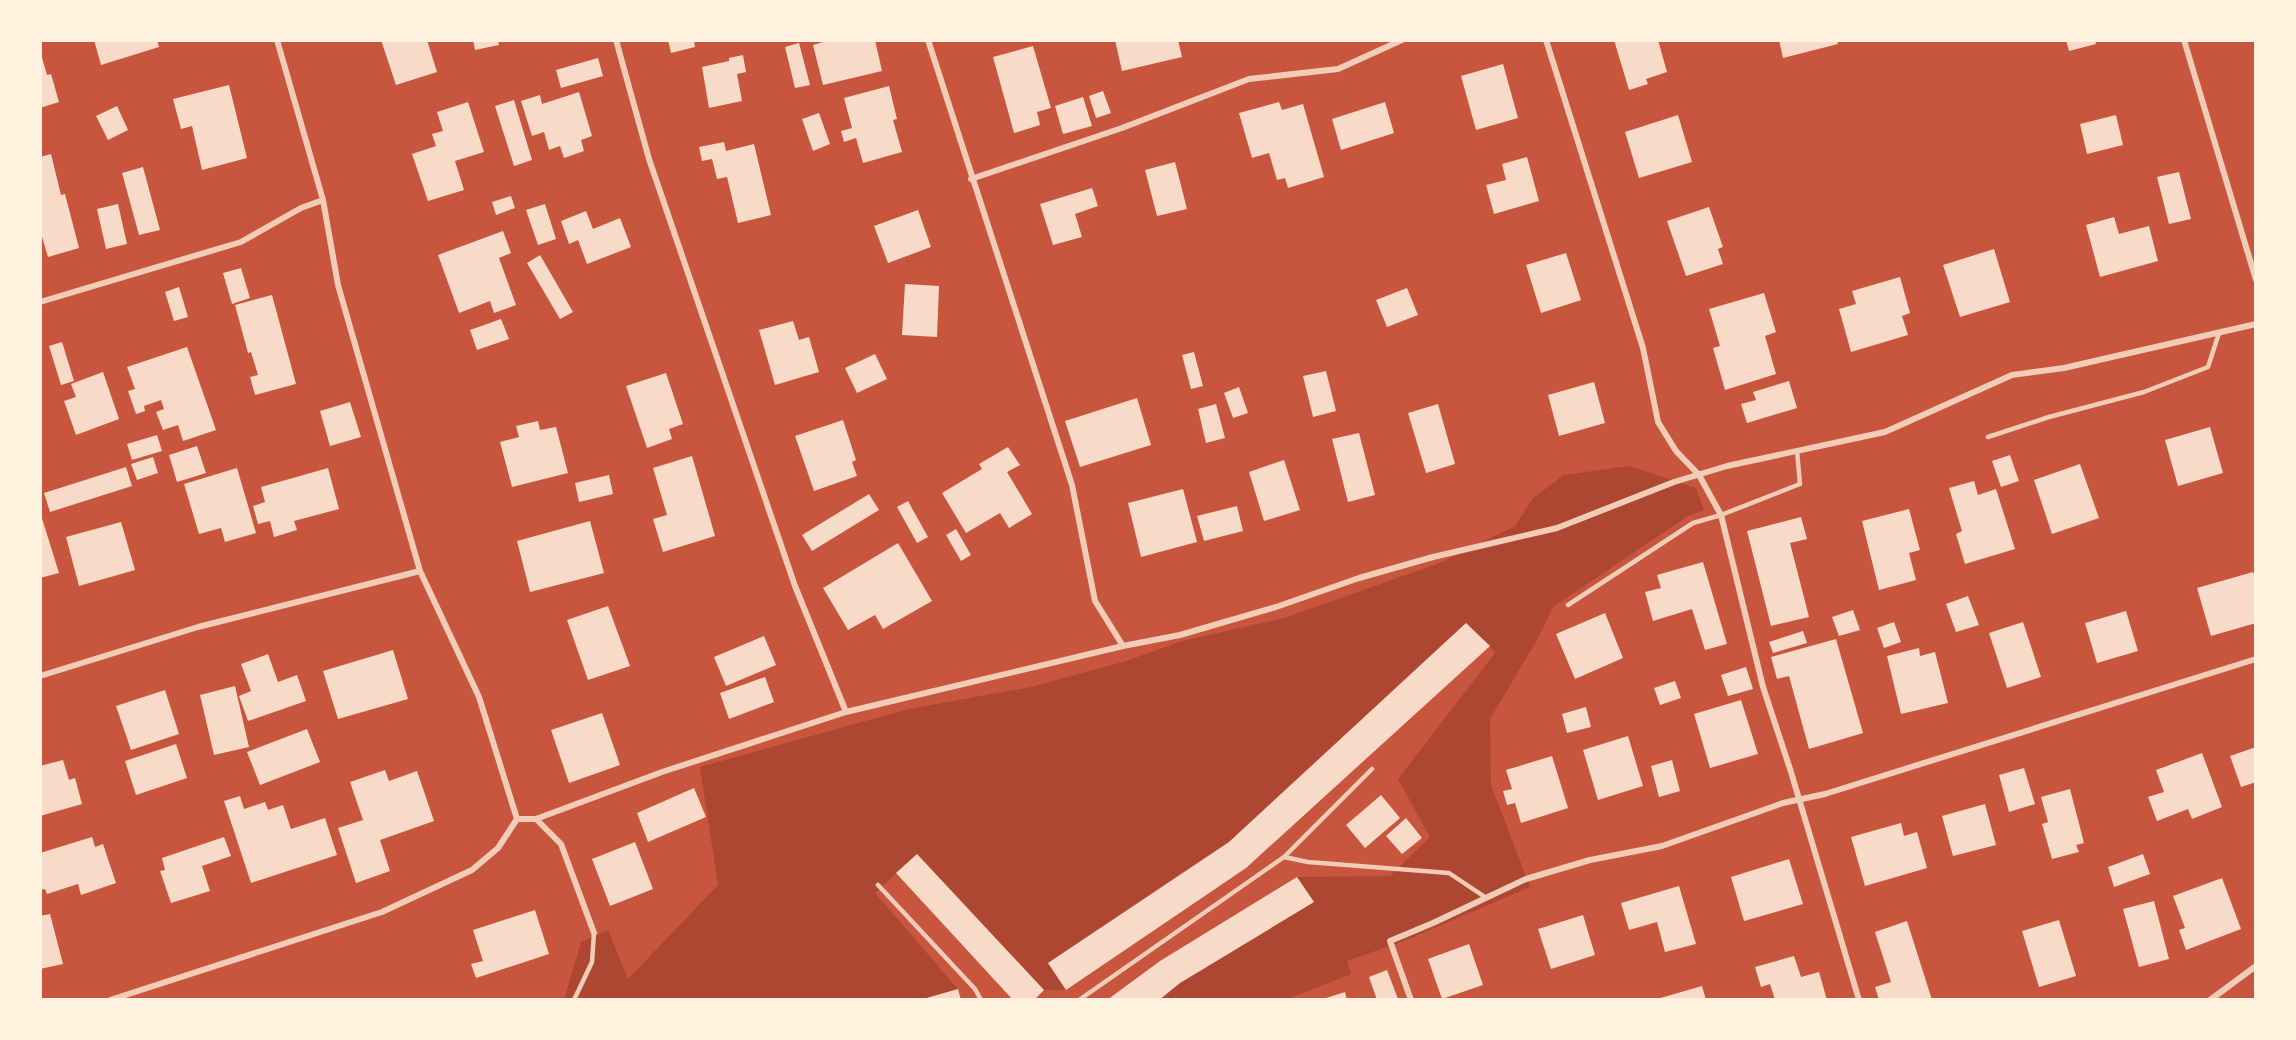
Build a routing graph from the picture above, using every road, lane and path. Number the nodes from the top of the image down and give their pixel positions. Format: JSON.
{"nodes":[{"id":1,"x":277,"y":40,"type":"edge"},
{"id":2,"x":616,"y":40,"type":"edge"},
{"id":3,"x":928,"y":40,"type":"edge"},
{"id":4,"x":1402,"y":40,"type":"edge"},
{"id":5,"x":1546,"y":40,"type":"edge"},
{"id":6,"x":2184,"y":40,"type":"edge"},
{"id":7,"x":971,"y":179,"type":"junction"},
{"id":8,"x":323,"y":200,"type":"junction"},
{"id":9,"x":2256,"y":280,"type":"edge"},
{"id":10,"x":40,"y":302,"type":"edge"},
{"id":11,"x":2256,"y":324,"type":"edge"},
{"id":12,"x":2219,"y":332,"type":"junction"},
{"id":13,"x":1988,"y":437,"type":"dead end"},
{"id":14,"x":1797,"y":451,"type":"junction"},
{"id":15,"x":1699,"y":475,"type":"junction"},
{"id":16,"x":1721,"y":515,"type":"junction"},
{"id":17,"x":420,"y":571,"type":"junction"},
{"id":18,"x":1568,"y":605,"type":"dead end"},
{"id":19,"x":1123,"y":646,"type":"junction"},
{"id":20,"x":2256,"y":659,"type":"edge"},
{"id":21,"x":40,"y":676,"type":"edge"},
{"id":22,"x":846,"y":712,"type":"junction"},
{"id":23,"x":1372,"y":769,"type":"dead end"},
{"id":24,"x":1799,"y":800,"type":"junction"},
{"id":25,"x":517,"y":819,"type":"junction"},
{"id":26,"x":536,"y":819,"type":"junction"},
{"id":27,"x":1284,"y":857,"type":"junction"},
{"id":28,"x":878,"y":885,"type":"dead end"},
{"id":29,"x":1485,"y":897,"type":"junction"},
{"id":30,"x":594,"y":933,"type":"joint"},
{"id":31,"x":2256,"y":966,"type":"edge"},
{"id":32,"x":110,"y":999,"type":"edge"},
{"id":33,"x":574,"y":999,"type":"edge"},
{"id":34,"x":981,"y":999,"type":"edge"},
{"id":35,"x":1079,"y":999,"type":"edge"},
{"id":36,"x":1411,"y":999,"type":"edge"},
{"id":37,"x":1859,"y":999,"type":"edge"},
{"id":38,"x":2211,"y":999,"type":"edge"}],
"edges":[{"from":1,"to":8,"type":"street"},
{"from":2,"to":22,"type":"street"},
{"from":3,"to":7,"type":"street"},
{"from":4,"to":7,"type":"street"},
{"from":5,"to":15,"type":"street"},
{"from":6,"to":9,"type":"street"},
{"from":7,"to":19,"type":"street"},
{"from":8,"to":10,"type":"street"},
{"from":8,"to":17,"type":"street"},
{"from":11,"to":12,"type":"street"},
{"from":12,"to":13,"type":"lane"},
{"from":12,"to":14,"type":"street"},
{"from":14,"to":15,"type":"street"},
{"from":14,"to":16,"type":"lane"},
{"from":15,"to":16,"type":"street"},
{"from":15,"to":19,"type":"street"},
{"from":16,"to":18,"type":"lane"},
{"from":16,"to":24,"type":"street"},
{"from":17,"to":21,"type":"street"},
{"from":17,"to":25,"type":"street"},
{"from":19,"to":22,"type":"street"},
{"from":20,"to":24,"type":"street"},
{"from":22,"to":26,"type":"street"},
{"from":23,"to":27,"type":"lane"},
{"from":24,"to":29,"type":"street"},
{"from":24,"to":37,"type":"street"},
{"from":25,"to":26,"type":"street"},
{"from":25,"to":32,"type":"street"},
{"from":26,"to":30,"type":"street"},
{"from":27,"to":29,"type":"lane"},
{"from":27,"to":35,"type":"lane"},
{"from":28,"to":34,"type":"lane"},
{"from":29,"to":36,"type":"street"},
{"from":30,"to":33,"type":"lane"},
{"from":31,"to":38,"type":"street"}]}
